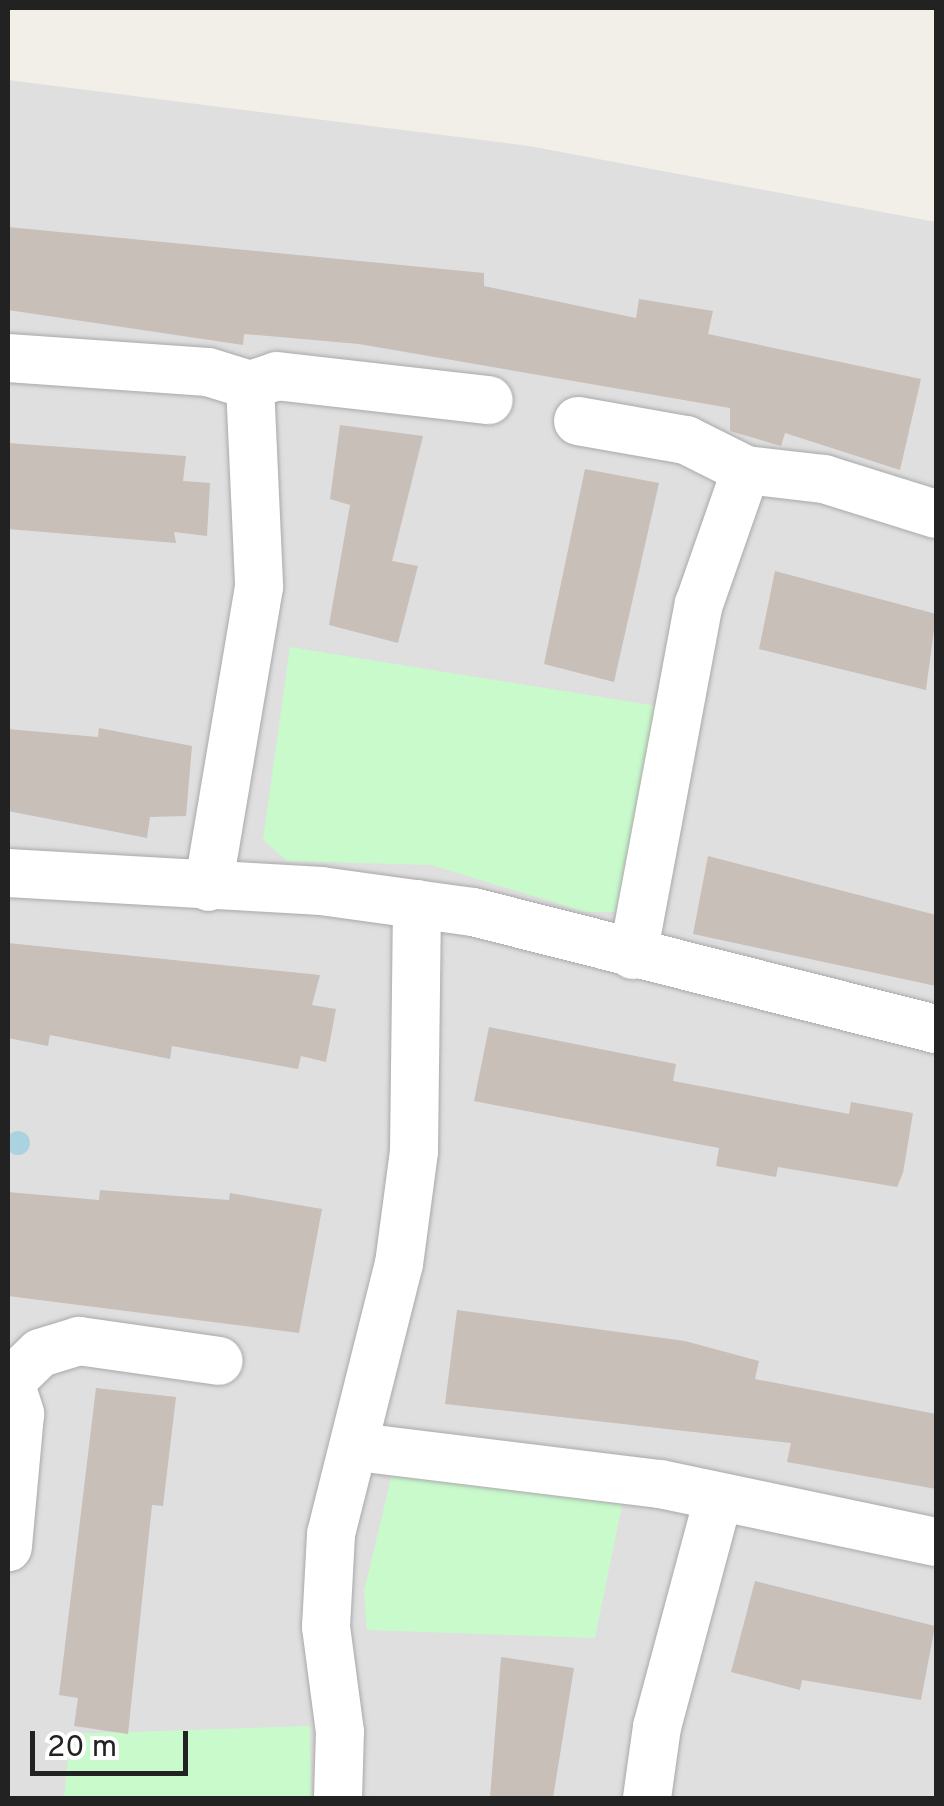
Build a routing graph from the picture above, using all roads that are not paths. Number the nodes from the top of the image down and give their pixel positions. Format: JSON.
{"nodes":[{"id":1,"x":8,"y":358,"type":"edge"},
{"id":2,"x":250,"y":385,"type":"junction"},
{"id":3,"x":489,"y":400,"type":"dead end"},
{"id":4,"x":578,"y":422,"type":"dead end"},
{"id":5,"x":746,"y":470,"type":"junction"},
{"id":6,"x":936,"y":514,"type":"edge"},
{"id":7,"x":8,"y":873,"type":"edge"},
{"id":8,"x":208,"y":887,"type":"junction"},
{"id":9,"x":417,"y":904,"type":"junction"},
{"id":10,"x":634,"y":955,"type":"junction"},
{"id":11,"x":936,"y":1029,"type":"edge"},
{"id":12,"x":219,"y":1360,"type":"dead end"},
{"id":13,"x":9,"y":1378,"type":"edge"},
{"id":14,"x":358,"y":1447,"type":"junction"},
{"id":15,"x":718,"y":1500,"type":"junction"},
{"id":16,"x":936,"y":1542,"type":"edge"},
{"id":17,"x":8,"y":1547,"type":"edge"},
{"id":18,"x":338,"y":1798,"type":"edge"},
{"id":19,"x":646,"y":1798,"type":"edge"}],
"edges":[{"from":1,"to":2,"type":"street"},
{"from":2,"to":3,"type":"street"},
{"from":2,"to":8,"type":"street"},
{"from":4,"to":5,"type":"street"},
{"from":5,"to":6,"type":"street"},
{"from":5,"to":10,"type":"street"},
{"from":7,"to":8,"type":"street"},
{"from":8,"to":9,"type":"street"},
{"from":9,"to":10,"type":"street"},
{"from":9,"to":14,"type":"street"},
{"from":10,"to":11,"type":"street"},
{"from":12,"to":13,"type":"street"},
{"from":13,"to":17,"type":"street"},
{"from":14,"to":15,"type":"street"},
{"from":14,"to":18,"type":"street"},
{"from":15,"to":16,"type":"street"},
{"from":15,"to":19,"type":"street"}]}
